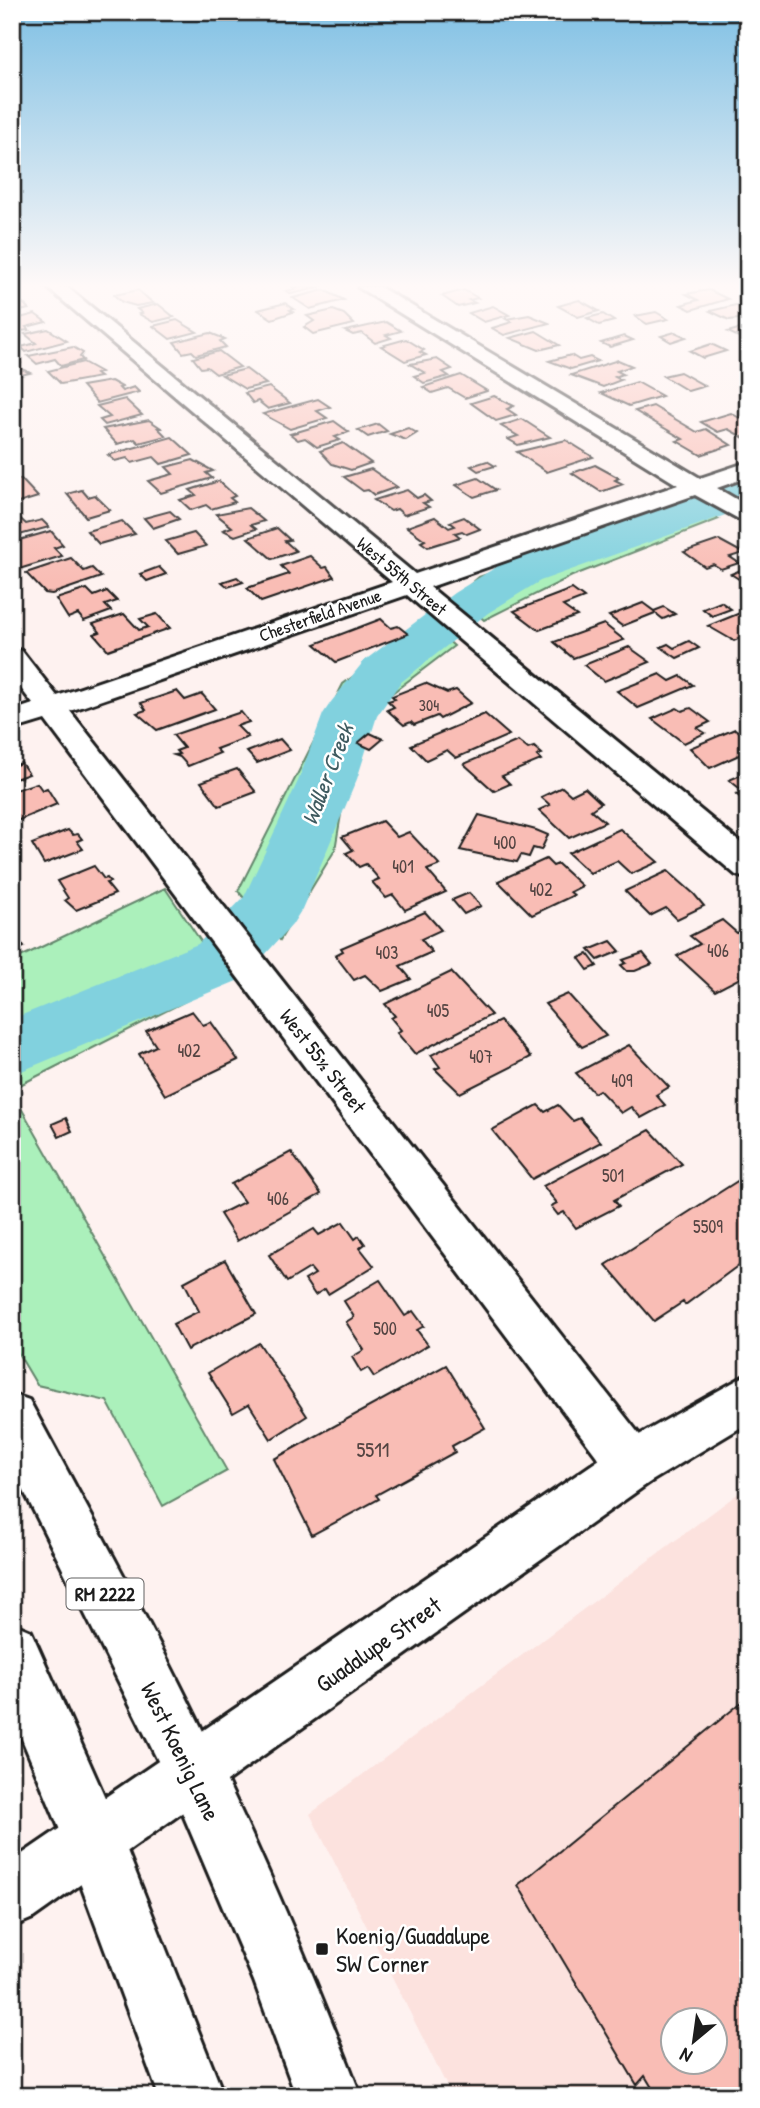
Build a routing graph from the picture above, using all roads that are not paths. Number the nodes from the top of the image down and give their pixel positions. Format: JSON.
{"nodes":[{"id":1,"x":174,"y":385,"type":"edge"},
{"id":2,"x":530,"y":385,"type":"edge"},
{"id":3,"x":748,"y":469,"type":"edge"},
{"id":4,"x":725,"y":503,"type":"edge"},
{"id":5,"x":411,"y":584,"type":"junction"},
{"id":6,"x":12,"y":657,"type":"edge"},
{"id":7,"x":51,"y":707,"type":"junction"},
{"id":8,"x":12,"y":720,"type":"edge"},
{"id":9,"x":748,"y":867,"type":"edge"},
{"id":10,"x":748,"y":1397,"type":"edge"},
{"id":11,"x":12,"y":1417,"type":"edge"},
{"id":12,"x":634,"y":1465,"type":"junction"},
{"id":13,"x":12,"y":1650,"type":"edge"},
{"id":14,"x":194,"y":1773,"type":"junction"},
{"id":15,"x":94,"y":1841,"type":"junction"},
{"id":16,"x":12,"y":1897,"type":"edge"},
{"id":17,"x":192,"y":2096,"type":"edge"},
{"id":18,"x":329,"y":2096,"type":"edge"}],
"edges":[{"from":1,"to":5,"type":"street","name":"West 55th Street"},
{"from":2,"to":4,"type":"street"},
{"from":3,"to":4,"type":"street","name":"Chesterfield Avenue"},
{"from":4,"to":5,"type":"street","name":"Chesterfield Avenue"},
{"from":5,"to":7,"type":"street","name":"Chesterfield Avenue"},
{"from":5,"to":9,"type":"street","name":"West 55th Street"},
{"from":6,"to":7,"type":"street","name":"West 55½ Street"},
{"from":7,"to":8,"type":"street","name":"Chesterfield Avenue"},
{"from":7,"to":12,"type":"street","name":"West 55½ Street"},
{"from":10,"to":12,"type":"street","name":"Guadalupe Street"},
{"from":11,"to":14,"type":"street","name":"West Koenig Lane","number":"RM 2222"},
{"from":12,"to":14,"type":"street","name":"Guadalupe Street"},
{"from":13,"to":15,"type":"street"},
{"from":14,"to":15,"type":"street","name":"Guadalupe Street"},
{"from":14,"to":18,"type":"street","name":"West Koenig Lane","number":"RM 2222"},
{"from":15,"to":16,"type":"street","name":"Guadalupe Street"},
{"from":15,"to":17,"type":"street"}]}
